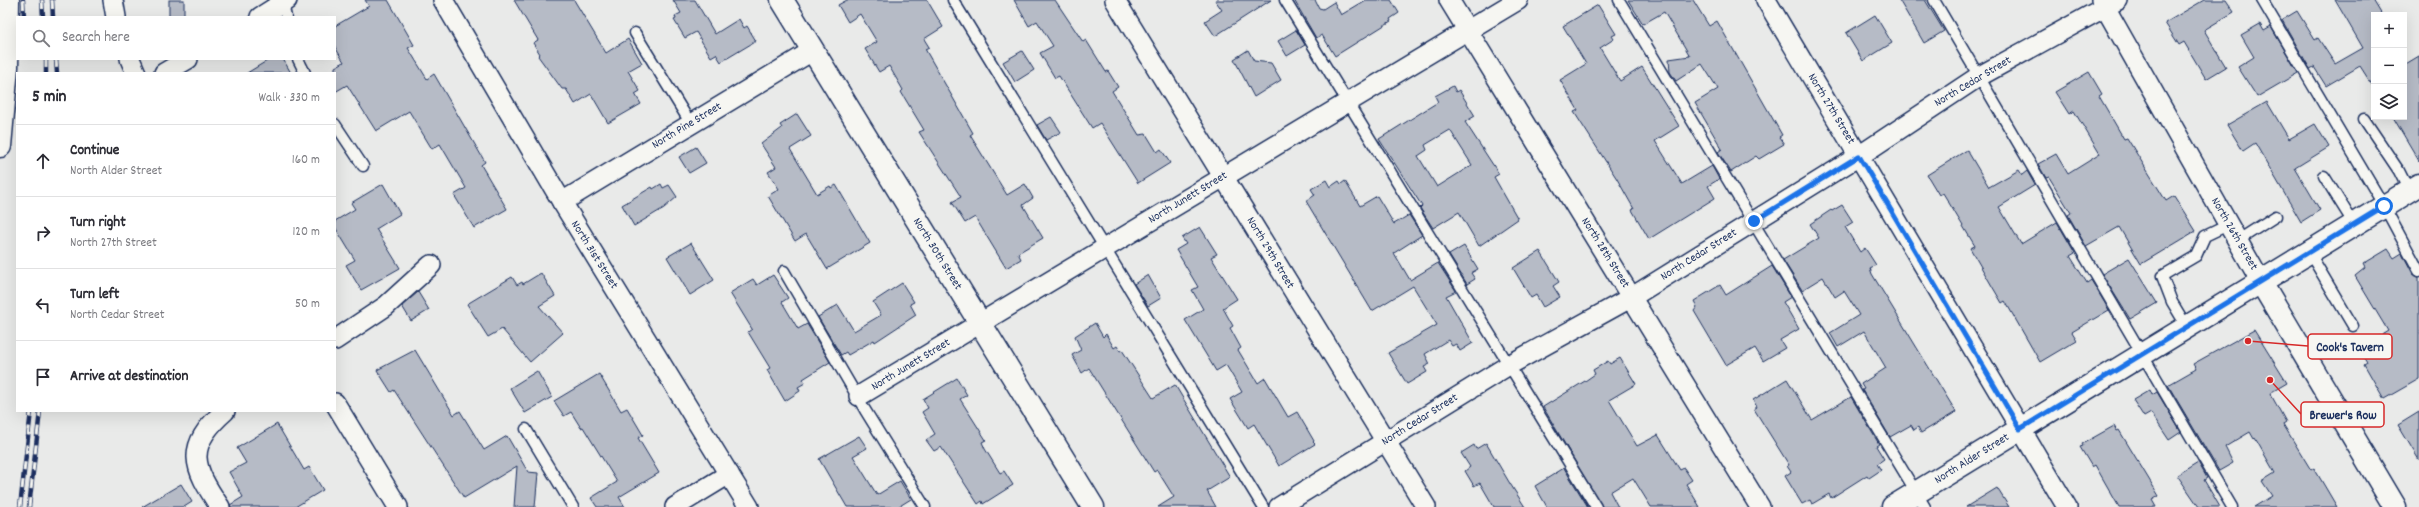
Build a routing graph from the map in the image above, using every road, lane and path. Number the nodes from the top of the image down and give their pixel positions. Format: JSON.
{"nodes":[{"id":1,"x":8,"y":0,"type":"edge"},
{"id":2,"x":113,"y":0,"type":"edge"},
{"id":3,"x":443,"y":0,"type":"edge"},
{"id":4,"x":782,"y":0,"type":"edge"},
{"id":5,"x":953,"y":0,"type":"edge"},
{"id":6,"x":1114,"y":0,"type":"edge"},
{"id":7,"x":1285,"y":0,"type":"edge"},
{"id":8,"x":1449,"y":0,"type":"edge"},
{"id":9,"x":1518,"y":0,"type":"edge"},
{"id":10,"x":1619,"y":0,"type":"edge"},
{"id":11,"x":1766,"y":0,"type":"edge"},
{"id":12,"x":1934,"y":0,"type":"edge"},
{"id":13,"x":2262,"y":0,"type":"edge"},
{"id":14,"x":2108,"y":3,"type":"edge"},
{"id":15,"x":285,"y":7,"type":"edge"},
{"id":16,"x":116,"y":16,"type":"edge"},
{"id":17,"x":262,"y":16,"type":"edge"},
{"id":18,"x":1468,"y":30,"type":"junction"},
{"id":19,"x":635,"y":33,"type":"dead end"},
{"id":20,"x":812,"y":51,"type":"junction"},
{"id":21,"x":130,"y":60,"type":"edge"},
{"id":22,"x":186,"y":60,"type":"edge"},
{"id":23,"x":298,"y":60,"type":"edge"},
{"id":24,"x":136,"y":72,"type":"edge"},
{"id":25,"x":166,"y":72,"type":"edge"},
{"id":26,"x":304,"y":72,"type":"edge"},
{"id":27,"x":1978,"y":77,"type":"junction"},
{"id":28,"x":1348,"y":101,"type":"junction"},
{"id":29,"x":2364,"y":119,"type":"dead end"},
{"id":30,"x":691,"y":124,"type":"junction"},
{"id":31,"x":336,"y":126,"type":"edge"},
{"id":32,"x":0,"y":146,"type":"edge"},
{"id":33,"x":1859,"y":156,"type":"junction"},
{"id":34,"x":363,"y":166,"type":"dead end"},
{"id":35,"x":2324,"y":176,"type":"dead end"},
{"id":36,"x":1224,"y":177,"type":"junction"},
{"id":37,"x":2414,"y":188,"type":"edge"},
{"id":38,"x":562,"y":202,"type":"junction"},
{"id":39,"x":2384,"y":206,"type":"junction"},
{"id":40,"x":2276,"y":216,"type":"dead end"},
{"id":41,"x":1754,"y":221,"type":"junction"},
{"id":42,"x":2228,"y":224,"type":"junction"},
{"id":43,"x":2354,"y":224,"type":"junction"},
{"id":44,"x":2237,"y":241,"type":"junction"},
{"id":45,"x":1105,"y":248,"type":"junction"},
{"id":46,"x":2310,"y":252,"type":"junction"},
{"id":47,"x":431,"y":265,"type":"dead end"},
{"id":48,"x":2419,"y":270,"type":"edge"},
{"id":49,"x":784,"y":271,"type":"dead end"},
{"id":50,"x":2261,"y":282,"type":"junction"},
{"id":51,"x":1632,"y":297,"type":"junction"},
{"id":52,"x":980,"y":323,"type":"junction"},
{"id":53,"x":2353,"y":326,"type":"dead end"},
{"id":54,"x":2187,"y":327,"type":"junction"},
{"id":55,"x":336,"y":339,"type":"edge"},
{"id":56,"x":2142,"y":354,"type":"junction"},
{"id":57,"x":1509,"y":365,"type":"junction"},
{"id":58,"x":859,"y":396,"type":"junction"},
{"id":59,"x":336,"y":405,"type":"edge"},
{"id":60,"x":224,"y":412,"type":"edge"},
{"id":61,"x":526,"y":429,"type":"dead end"},
{"id":62,"x":2020,"y":429,"type":"junction"},
{"id":63,"x":1385,"y":441,"type":"junction"},
{"id":64,"x":729,"y":474,"type":"junction"},
{"id":65,"x":1921,"y":500,"type":"edge"},
{"id":66,"x":220,"y":507,"type":"edge"},
{"id":67,"x":398,"y":507,"type":"edge"},
{"id":68,"x":574,"y":507,"type":"edge"},
{"id":69,"x":675,"y":507,"type":"edge"},
{"id":70,"x":750,"y":507,"type":"edge"},
{"id":71,"x":925,"y":507,"type":"edge"},
{"id":72,"x":1093,"y":507,"type":"edge"},
{"id":73,"x":1263,"y":507,"type":"edge"},
{"id":74,"x":1279,"y":507,"type":"edge"},
{"id":75,"x":1426,"y":507,"type":"edge"},
{"id":76,"x":1596,"y":507,"type":"edge"},
{"id":77,"x":1760,"y":507,"type":"edge"},
{"id":78,"x":1894,"y":507,"type":"edge"},
{"id":79,"x":2067,"y":507,"type":"edge"},
{"id":80,"x":2232,"y":507,"type":"edge"},
{"id":81,"x":2395,"y":507,"type":"edge"}],
"edges":[{"from":1,"to":32,"type":"street"},
{"from":2,"to":16,"type":"street"},
{"from":3,"to":38,"type":"street","name":"North 31st Street"},
{"from":4,"to":20,"type":"street","name":"North 30th Street"},
{"from":5,"to":45,"type":"lane"},
{"from":6,"to":36,"type":"street","name":"North 29th Street"},
{"from":7,"to":28,"type":"lane"},
{"from":8,"to":18,"type":"street","name":"North 28th Street"},
{"from":9,"to":18,"type":"street","name":"North Junett Street"},
{"from":10,"to":41,"type":"lane"},
{"from":11,"to":33,"type":"street","name":"North 27th Street"},
{"from":12,"to":27,"type":"lane"},
{"from":13,"to":39,"type":"lane"},
{"from":14,"to":27,"type":"street","name":"North Cedar Street"},
{"from":14,"to":42,"type":"street","name":"North 26th Street"},
{"from":15,"to":17,"type":"street"},
{"from":18,"to":28,"type":"street","name":"North Junett Street"},
{"from":18,"to":51,"type":"street","name":"North 28th Street"},
{"from":19,"to":30,"type":"lane"},
{"from":20,"to":30,"type":"street","name":"North Pine Street"},
{"from":20,"to":52,"type":"street","name":"North 30th Street"},
{"from":21,"to":24,"type":"street"},
{"from":22,"to":25,"type":"street"},
{"from":23,"to":26,"type":"lane"},
{"from":27,"to":33,"type":"street","name":"North Cedar Street"},
{"from":27,"to":56,"type":"lane"},
{"from":28,"to":36,"type":"street","name":"North Junett Street"},
{"from":28,"to":57,"type":"lane"},
{"from":29,"to":37,"type":"lane"},
{"from":30,"to":38,"type":"street","name":"North Pine Street"},
{"from":31,"to":34,"type":"lane"},
{"from":33,"to":41,"type":"street","name":"North Cedar Street"},
{"from":33,"to":62,"type":"street","name":"North 27th Street"},
{"from":35,"to":43,"type":"lane"},
{"from":36,"to":45,"type":"street","name":"North Junett Street"},
{"from":36,"to":63,"type":"street","name":"North 29th Street"},
{"from":37,"to":39,"type":"street","name":"North Alder Street"},
{"from":38,"to":64,"type":"street","name":"North 31st Street"},
{"from":39,"to":43,"type":"street","name":"North Alder Street"},
{"from":39,"to":48,"type":"lane"},
{"from":40,"to":44,"type":"lane"},
{"from":41,"to":51,"type":"street","name":"North Cedar Street"},
{"from":41,"to":65,"type":"lane"},
{"from":42,"to":44,"type":"street","name":"North 26th Street"},
{"from":42,"to":54,"type":"lane"},
{"from":43,"to":46,"type":"street","name":"North Alder Street"},
{"from":44,"to":50,"type":"street","name":"North 26th Street"},
{"from":45,"to":52,"type":"street","name":"North Junett Street"},
{"from":45,"to":73,"type":"lane"},
{"from":46,"to":50,"type":"street","name":"North Alder Street"},
{"from":46,"to":53,"type":"lane"},
{"from":47,"to":55,"type":"street"},
{"from":49,"to":58,"type":"lane"},
{"from":50,"to":54,"type":"street","name":"North Alder Street"},
{"from":50,"to":81,"type":"street","name":"North 26th Street"},
{"from":51,"to":57,"type":"street","name":"North Cedar Street"},
{"from":51,"to":77,"type":"street","name":"North 28th Street"},
{"from":52,"to":58,"type":"street","name":"North Junett Street"},
{"from":52,"to":72,"type":"street","name":"North 30th Street"},
{"from":54,"to":56,"type":"street","name":"North Alder Street"},
{"from":56,"to":62,"type":"street","name":"North Alder Street"},
{"from":56,"to":80,"type":"lane"},
{"from":57,"to":63,"type":"street","name":"North Cedar Street"},
{"from":57,"to":76,"type":"lane"},
{"from":58,"to":71,"type":"lane"},
{"from":59,"to":67,"type":"street"},
{"from":60,"to":66,"type":"street"},
{"from":61,"to":68,"type":"lane"},
{"from":62,"to":65,"type":"street","name":"North Alder Street"},
{"from":62,"to":79,"type":"street","name":"North 27th Street"},
{"from":63,"to":74,"type":"street","name":"North Cedar Street"},
{"from":63,"to":75,"type":"street","name":"North 29th Street"},
{"from":64,"to":69,"type":"street"},
{"from":64,"to":70,"type":"street","name":"North 31st Street"},
{"from":65,"to":78,"type":"street","name":"North Alder Street"}]}
